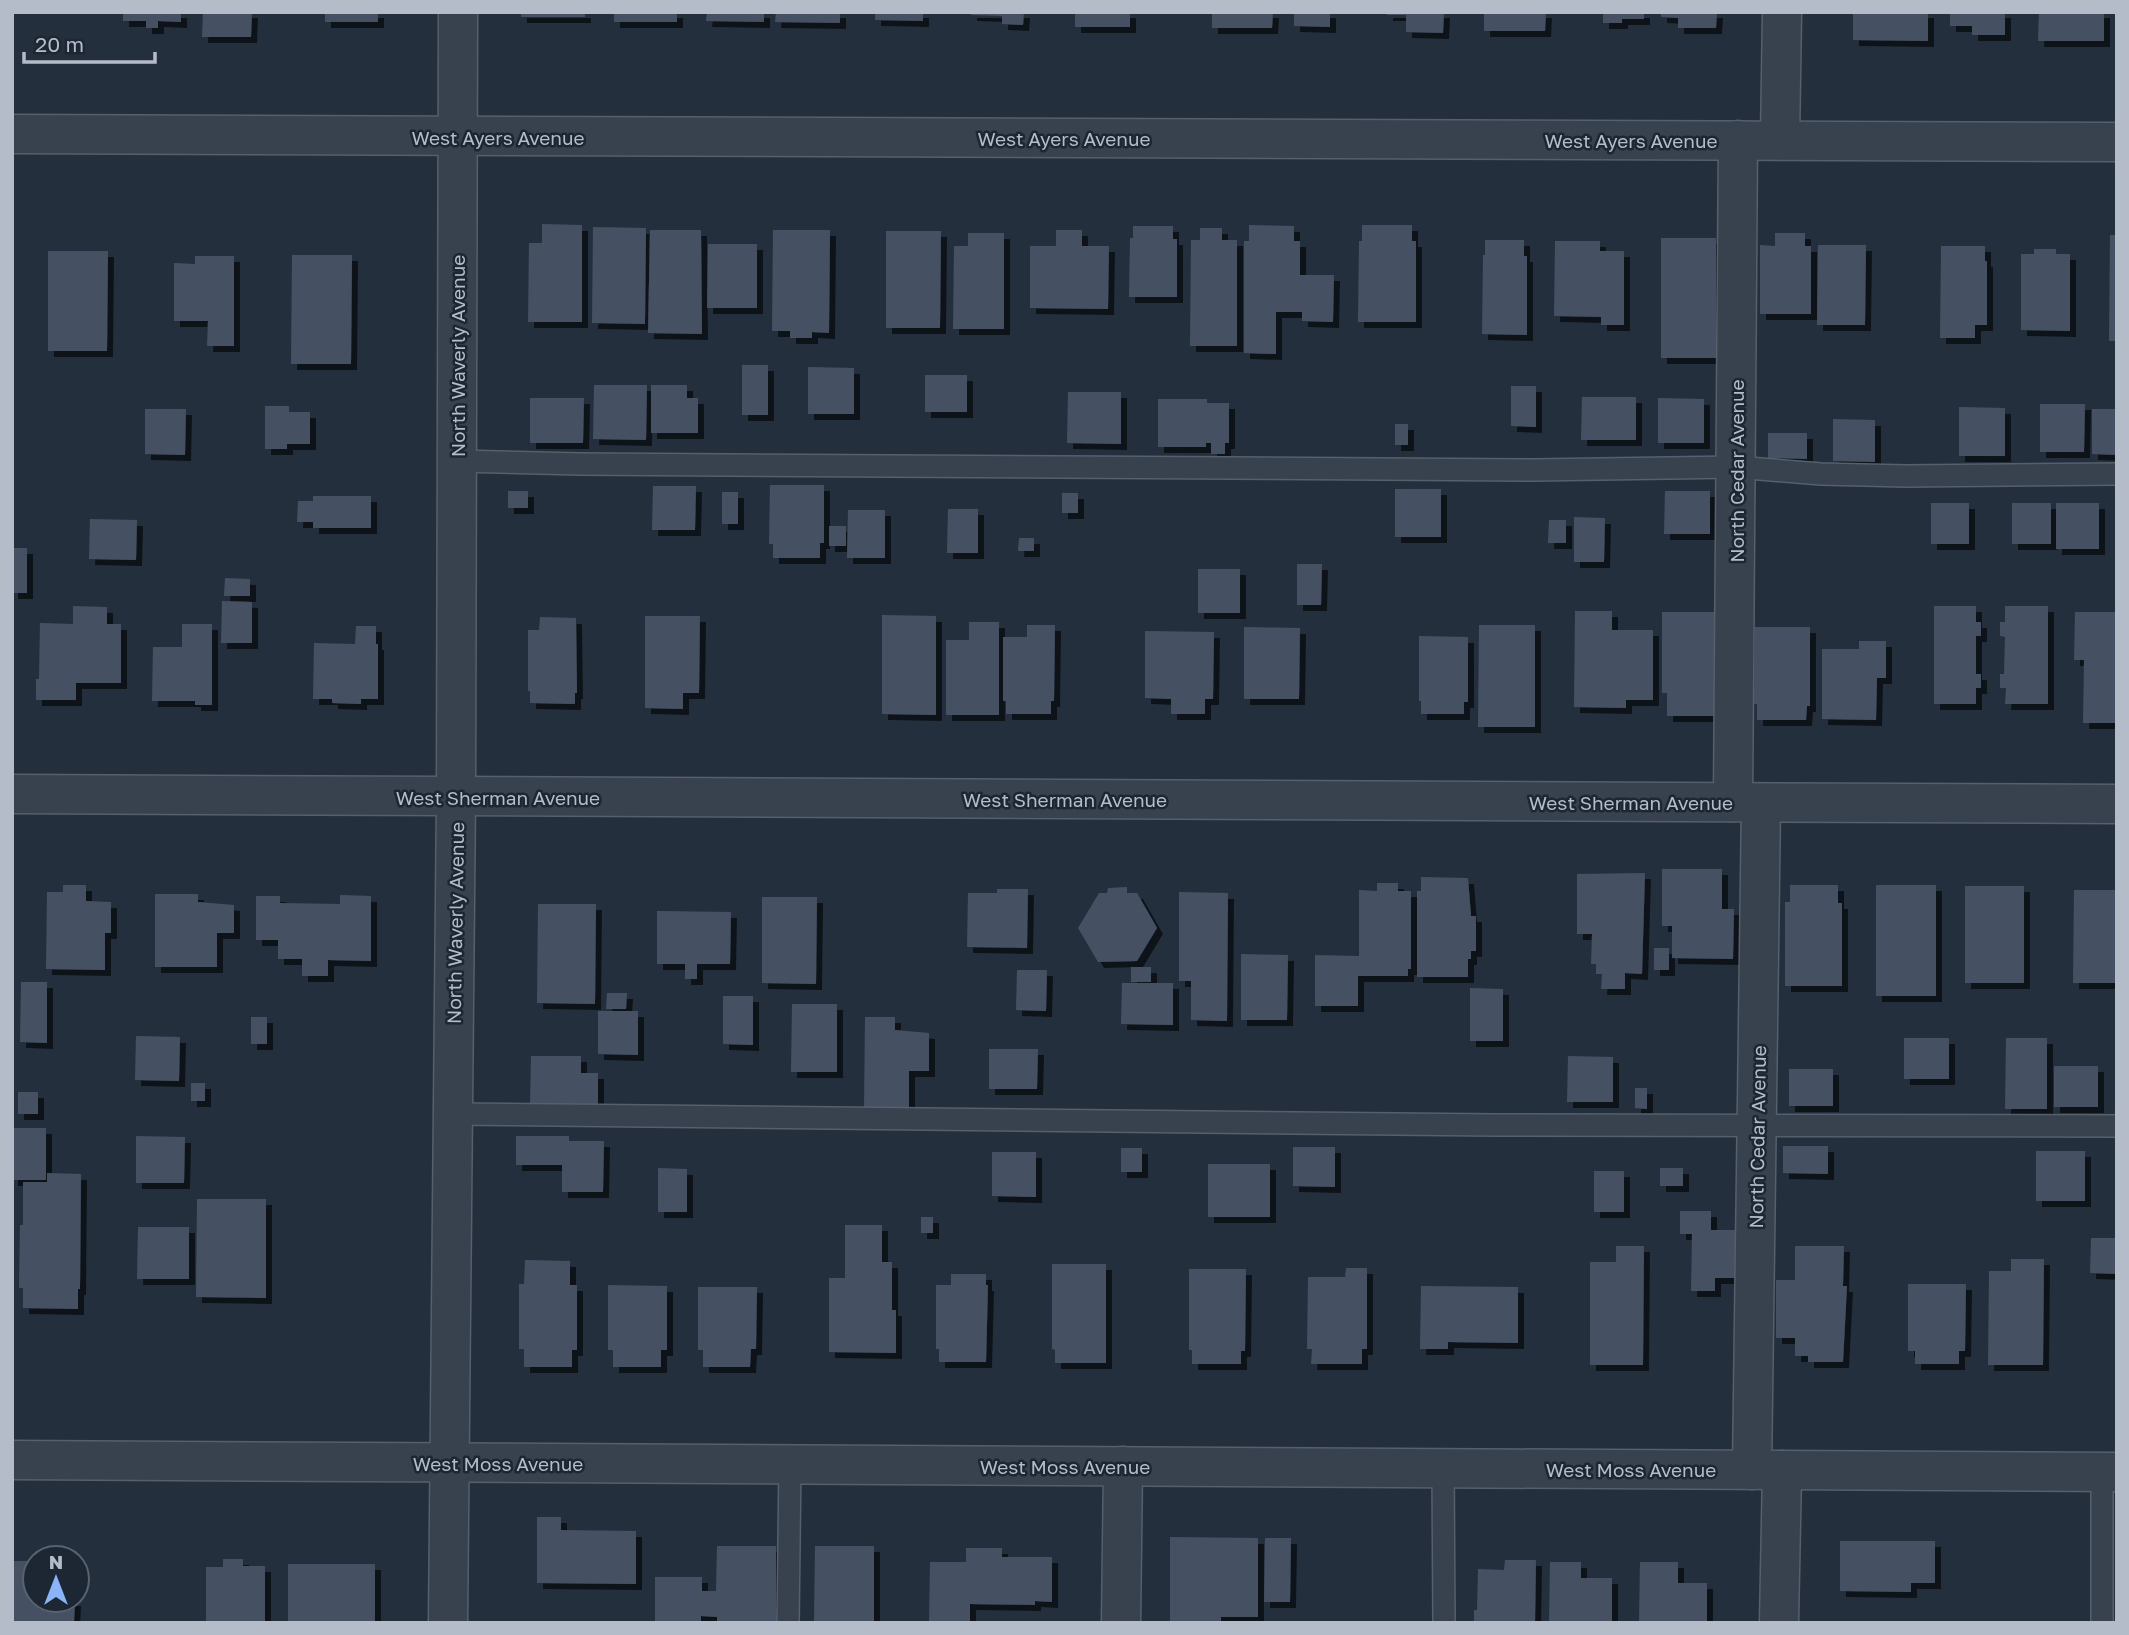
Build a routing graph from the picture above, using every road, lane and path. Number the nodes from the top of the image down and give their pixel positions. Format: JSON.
{"nodes":[{"id":1,"x":458,"y":12,"type":"edge"},
{"id":2,"x":1782,"y":12,"type":"edge"},
{"id":3,"x":12,"y":134,"type":"edge"},
{"id":4,"x":457,"y":137,"type":"junction"},
{"id":5,"x":1738,"y":140,"type":"junction"},
{"id":6,"x":1780,"y":140,"type":"junction"},
{"id":7,"x":2117,"y":142,"type":"edge"},
{"id":8,"x":457,"y":461,"type":"junction"},
{"id":9,"x":1736,"y":467,"type":"junction"},
{"id":10,"x":2117,"y":474,"type":"edge"},
{"id":11,"x":12,"y":794,"type":"edge"},
{"id":12,"x":456,"y":796,"type":"junction"},
{"id":13,"x":1747,"y":803,"type":"junction"},
{"id":14,"x":2117,"y":804,"type":"edge"},
{"id":15,"x":453,"y":1114,"type":"junction"},
{"id":16,"x":1757,"y":1125,"type":"junction"},
{"id":17,"x":2117,"y":1126,"type":"edge"},
{"id":18,"x":12,"y":1460,"type":"edge"},
{"id":19,"x":449,"y":1462,"type":"junction"},
{"id":20,"x":790,"y":1464,"type":"junction"},
{"id":21,"x":1123,"y":1466,"type":"junction"},
{"id":22,"x":1443,"y":1468,"type":"junction"},
{"id":23,"x":1767,"y":1470,"type":"junction"},
{"id":24,"x":2109,"y":1472,"type":"edge"},
{"id":25,"x":448,"y":1623,"type":"edge"},
{"id":26,"x":788,"y":1623,"type":"edge"},
{"id":27,"x":1121,"y":1623,"type":"edge"},
{"id":28,"x":1444,"y":1623,"type":"edge"},
{"id":29,"x":1779,"y":1623,"type":"edge"},
{"id":30,"x":2102,"y":1623,"type":"edge"}],
"edges":[{"from":1,"to":4,"type":"street","name":"North Waverly Avenue"},
{"from":2,"to":6,"type":"street"},
{"from":3,"to":4,"type":"street","name":"West Ayers Avenue"},
{"from":4,"to":5,"type":"street","name":"West Ayers Avenue"},
{"from":4,"to":8,"type":"street","name":"North Waverly Avenue"},
{"from":5,"to":6,"type":"street","name":"West Ayers Avenue"},
{"from":5,"to":9,"type":"street","name":"North Cedar Avenue"},
{"from":6,"to":7,"type":"street","name":"West Ayers Avenue"},
{"from":8,"to":9,"type":"lane"},
{"from":8,"to":12,"type":"street","name":"North Waverly Avenue"},
{"from":9,"to":10,"type":"lane"},
{"from":9,"to":13,"type":"street","name":"North Cedar Avenue"},
{"from":11,"to":12,"type":"street","name":"West Sherman Avenue"},
{"from":12,"to":13,"type":"street","name":"West Sherman Avenue"},
{"from":12,"to":15,"type":"street","name":"North Waverly Avenue"},
{"from":13,"to":14,"type":"street","name":"West Sherman Avenue"},
{"from":13,"to":16,"type":"street","name":"North Cedar Avenue"},
{"from":15,"to":16,"type":"lane"},
{"from":15,"to":19,"type":"street","name":"North Waverly Avenue"},
{"from":16,"to":17,"type":"lane"},
{"from":16,"to":23,"type":"street","name":"North Cedar Avenue"},
{"from":18,"to":19,"type":"street","name":"West Moss Avenue"},
{"from":19,"to":20,"type":"street","name":"West Moss Avenue"},
{"from":19,"to":25,"type":"street","name":"North Waverly Avenue"},
{"from":20,"to":21,"type":"street","name":"West Moss Avenue"},
{"from":20,"to":26,"type":"lane"},
{"from":21,"to":22,"type":"street","name":"West Moss Avenue"},
{"from":21,"to":27,"type":"street"},
{"from":22,"to":23,"type":"street","name":"West Moss Avenue"},
{"from":22,"to":28,"type":"lane"},
{"from":23,"to":24,"type":"street","name":"West Moss Avenue"},
{"from":23,"to":29,"type":"street","name":"North Cedar Avenue"},
{"from":24,"to":30,"type":"lane"}]}
